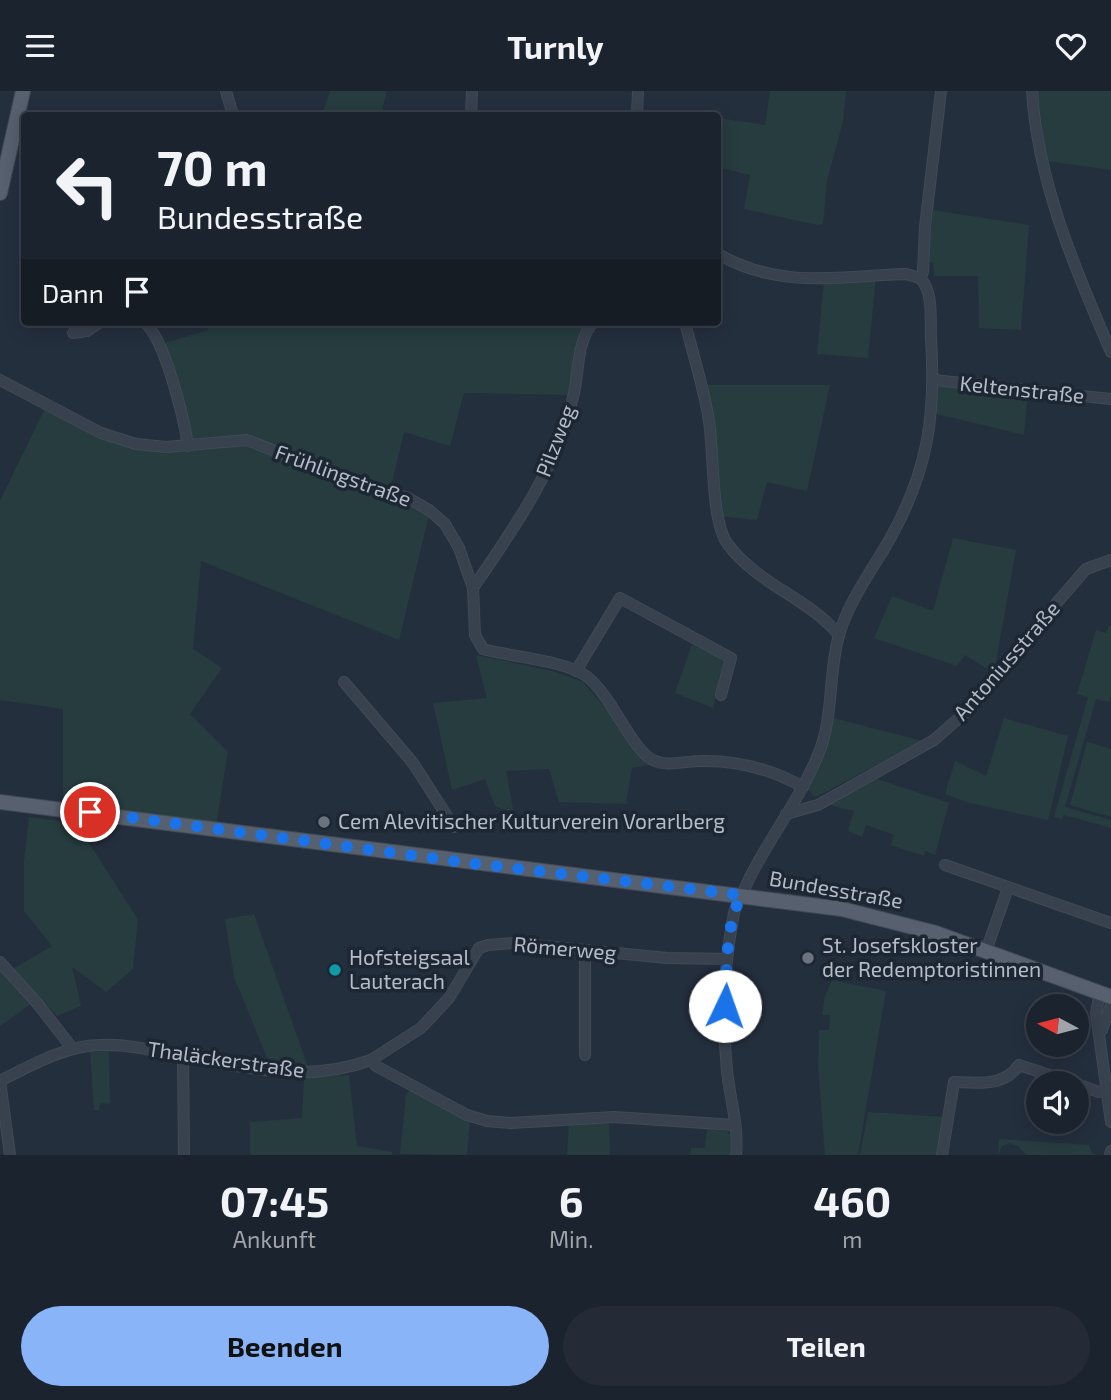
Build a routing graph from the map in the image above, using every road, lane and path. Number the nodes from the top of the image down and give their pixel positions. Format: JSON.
{"nodes":[{"id":1,"x":23,"y":91,"type":"edge"},
{"id":2,"x":226,"y":91,"type":"edge"},
{"id":3,"x":472,"y":91,"type":"edge"},
{"id":4,"x":638,"y":91,"type":"edge"},
{"id":5,"x":941,"y":91,"type":"edge"},
{"id":6,"x":1032,"y":91,"type":"edge"},
{"id":7,"x":232,"y":112,"type":"edge"},
{"id":8,"x":471,"y":112,"type":"edge"},
{"id":9,"x":637,"y":112,"type":"edge"},
{"id":10,"x":0,"y":193,"type":"edge"},
{"id":11,"x":721,"y":256,"type":"edge"},
{"id":12,"x":920,"y":278,"type":"junction"},
{"id":13,"x":94,"y":326,"type":"edge"},
{"id":14,"x":149,"y":326,"type":"edge"},
{"id":15,"x":590,"y":326,"type":"edge"},
{"id":16,"x":686,"y":326,"type":"edge"},
{"id":17,"x":74,"y":333,"type":"dead end"},
{"id":18,"x":1111,"y":352,"type":"edge"},
{"id":19,"x":0,"y":380,"type":"edge"},
{"id":20,"x":934,"y":380,"type":"junction"},
{"id":21,"x":1111,"y":400,"type":"edge"},
{"id":22,"x":188,"y":446,"type":"junction"},
{"id":23,"x":1111,"y":560,"type":"edge"},
{"id":24,"x":473,"y":587,"type":"junction"},
{"id":25,"x":839,"y":635,"type":"junction"},
{"id":26,"x":576,"y":671,"type":"junction"},
{"id":27,"x":344,"y":682,"type":"dead end"},
{"id":28,"x":722,"y":695,"type":"dead end"},
{"id":29,"x":803,"y":787,"type":"junction"},
{"id":30,"x":0,"y":801,"type":"edge"},
{"id":31,"x":786,"y":814,"type":"junction"},
{"id":32,"x":454,"y":827,"type":"dead end"},
{"id":33,"x":945,"y":865,"type":"dead end"},
{"id":34,"x":1008,"y":888,"type":"junction"},
{"id":35,"x":742,"y":895,"type":"junction"},
{"id":36,"x":1111,"y":923,"type":"edge"},
{"id":37,"x":585,"y":950,"type":"junction"},
{"id":38,"x":986,"y":951,"type":"junction"},
{"id":39,"x":727,"y":959,"type":"junction"},
{"id":40,"x":0,"y":962,"type":"edge"},
{"id":41,"x":1105,"y":995,"type":"edge"},
{"id":42,"x":1111,"y":1005,"type":"edge"},
{"id":43,"x":1101,"y":1036,"type":"junction"},
{"id":44,"x":72,"y":1049,"type":"junction"},
{"id":45,"x":585,"y":1055,"type":"dead end"},
{"id":46,"x":183,"y":1056,"type":"junction"},
{"id":47,"x":371,"y":1060,"type":"junction"},
{"id":48,"x":1037,"y":1071,"type":"edge"},
{"id":49,"x":0,"y":1081,"type":"edge"},
{"id":50,"x":1089,"y":1089,"type":"edge"},
{"id":51,"x":1108,"y":1090,"type":"junction"},
{"id":52,"x":1111,"y":1122,"type":"edge"},
{"id":53,"x":735,"y":1125,"type":"junction"},
{"id":54,"x":10,"y":1155,"type":"edge"},
{"id":55,"x":184,"y":1155,"type":"edge"},
{"id":56,"x":736,"y":1155,"type":"edge"},
{"id":57,"x":942,"y":1155,"type":"edge"}],
"edges":[{"from":1,"to":10,"type":"main road"},
{"from":2,"to":7,"type":"street"},
{"from":3,"to":8,"type":"street"},
{"from":4,"to":9,"type":"street"},
{"from":5,"to":12,"type":"street"},
{"from":6,"to":18,"type":"street"},
{"from":11,"to":12,"type":"street"},
{"from":12,"to":20,"type":"street"},
{"from":13,"to":17,"type":"street"},
{"from":14,"to":22,"type":"street"},
{"from":15,"to":24,"type":"street","name":"Pilzweg"},
{"from":16,"to":25,"type":"street"},
{"from":19,"to":22,"type":"street","name":"Frühlingstraße"},
{"from":20,"to":21,"type":"street","name":"Keltenstraße"},
{"from":20,"to":25,"type":"street"},
{"from":22,"to":24,"type":"street","name":"Frühlingstraße"},
{"from":23,"to":31,"type":"street","name":"Antoniusstraße"},
{"from":24,"to":26,"type":"street","name":"Frühlingstraße"},
{"from":25,"to":29,"type":"street"},
{"from":26,"to":28,"type":"street"},
{"from":26,"to":29,"type":"street","name":"Frühlingstraße"},
{"from":27,"to":32,"type":"street"},
{"from":29,"to":31,"type":"street"},
{"from":30,"to":35,"type":"main road","name":"Bundesstraße"},
{"from":31,"to":35,"type":"street"},
{"from":33,"to":34,"type":"street"},
{"from":34,"to":36,"type":"street"},
{"from":34,"to":38,"type":"street"},
{"from":35,"to":38,"type":"main road","name":"Bundesstraße"},
{"from":35,"to":39,"type":"street"},
{"from":37,"to":39,"type":"street","name":"Römerweg"},
{"from":37,"to":45,"type":"street"},
{"from":37,"to":47,"type":"street","name":"Römerweg"},
{"from":38,"to":41,"type":"main road","name":"Bundesstraße"},
{"from":39,"to":53,"type":"street"},
{"from":40,"to":44,"type":"street"},
{"from":41,"to":43,"type":"street"},
{"from":42,"to":43,"type":"street"},
{"from":43,"to":51,"type":"street"},
{"from":44,"to":46,"type":"street","name":"Thaläckerstraße"},
{"from":44,"to":49,"type":"street","name":"Thaläckerstraße"},
{"from":46,"to":47,"type":"street","name":"Thaläckerstraße"},
{"from":46,"to":55,"type":"street"},
{"from":47,"to":53,"type":"street"},
{"from":48,"to":57,"type":"street"},
{"from":49,"to":54,"type":"street"},
{"from":50,"to":51,"type":"street"},
{"from":51,"to":52,"type":"street"},
{"from":53,"to":56,"type":"street"}]}
